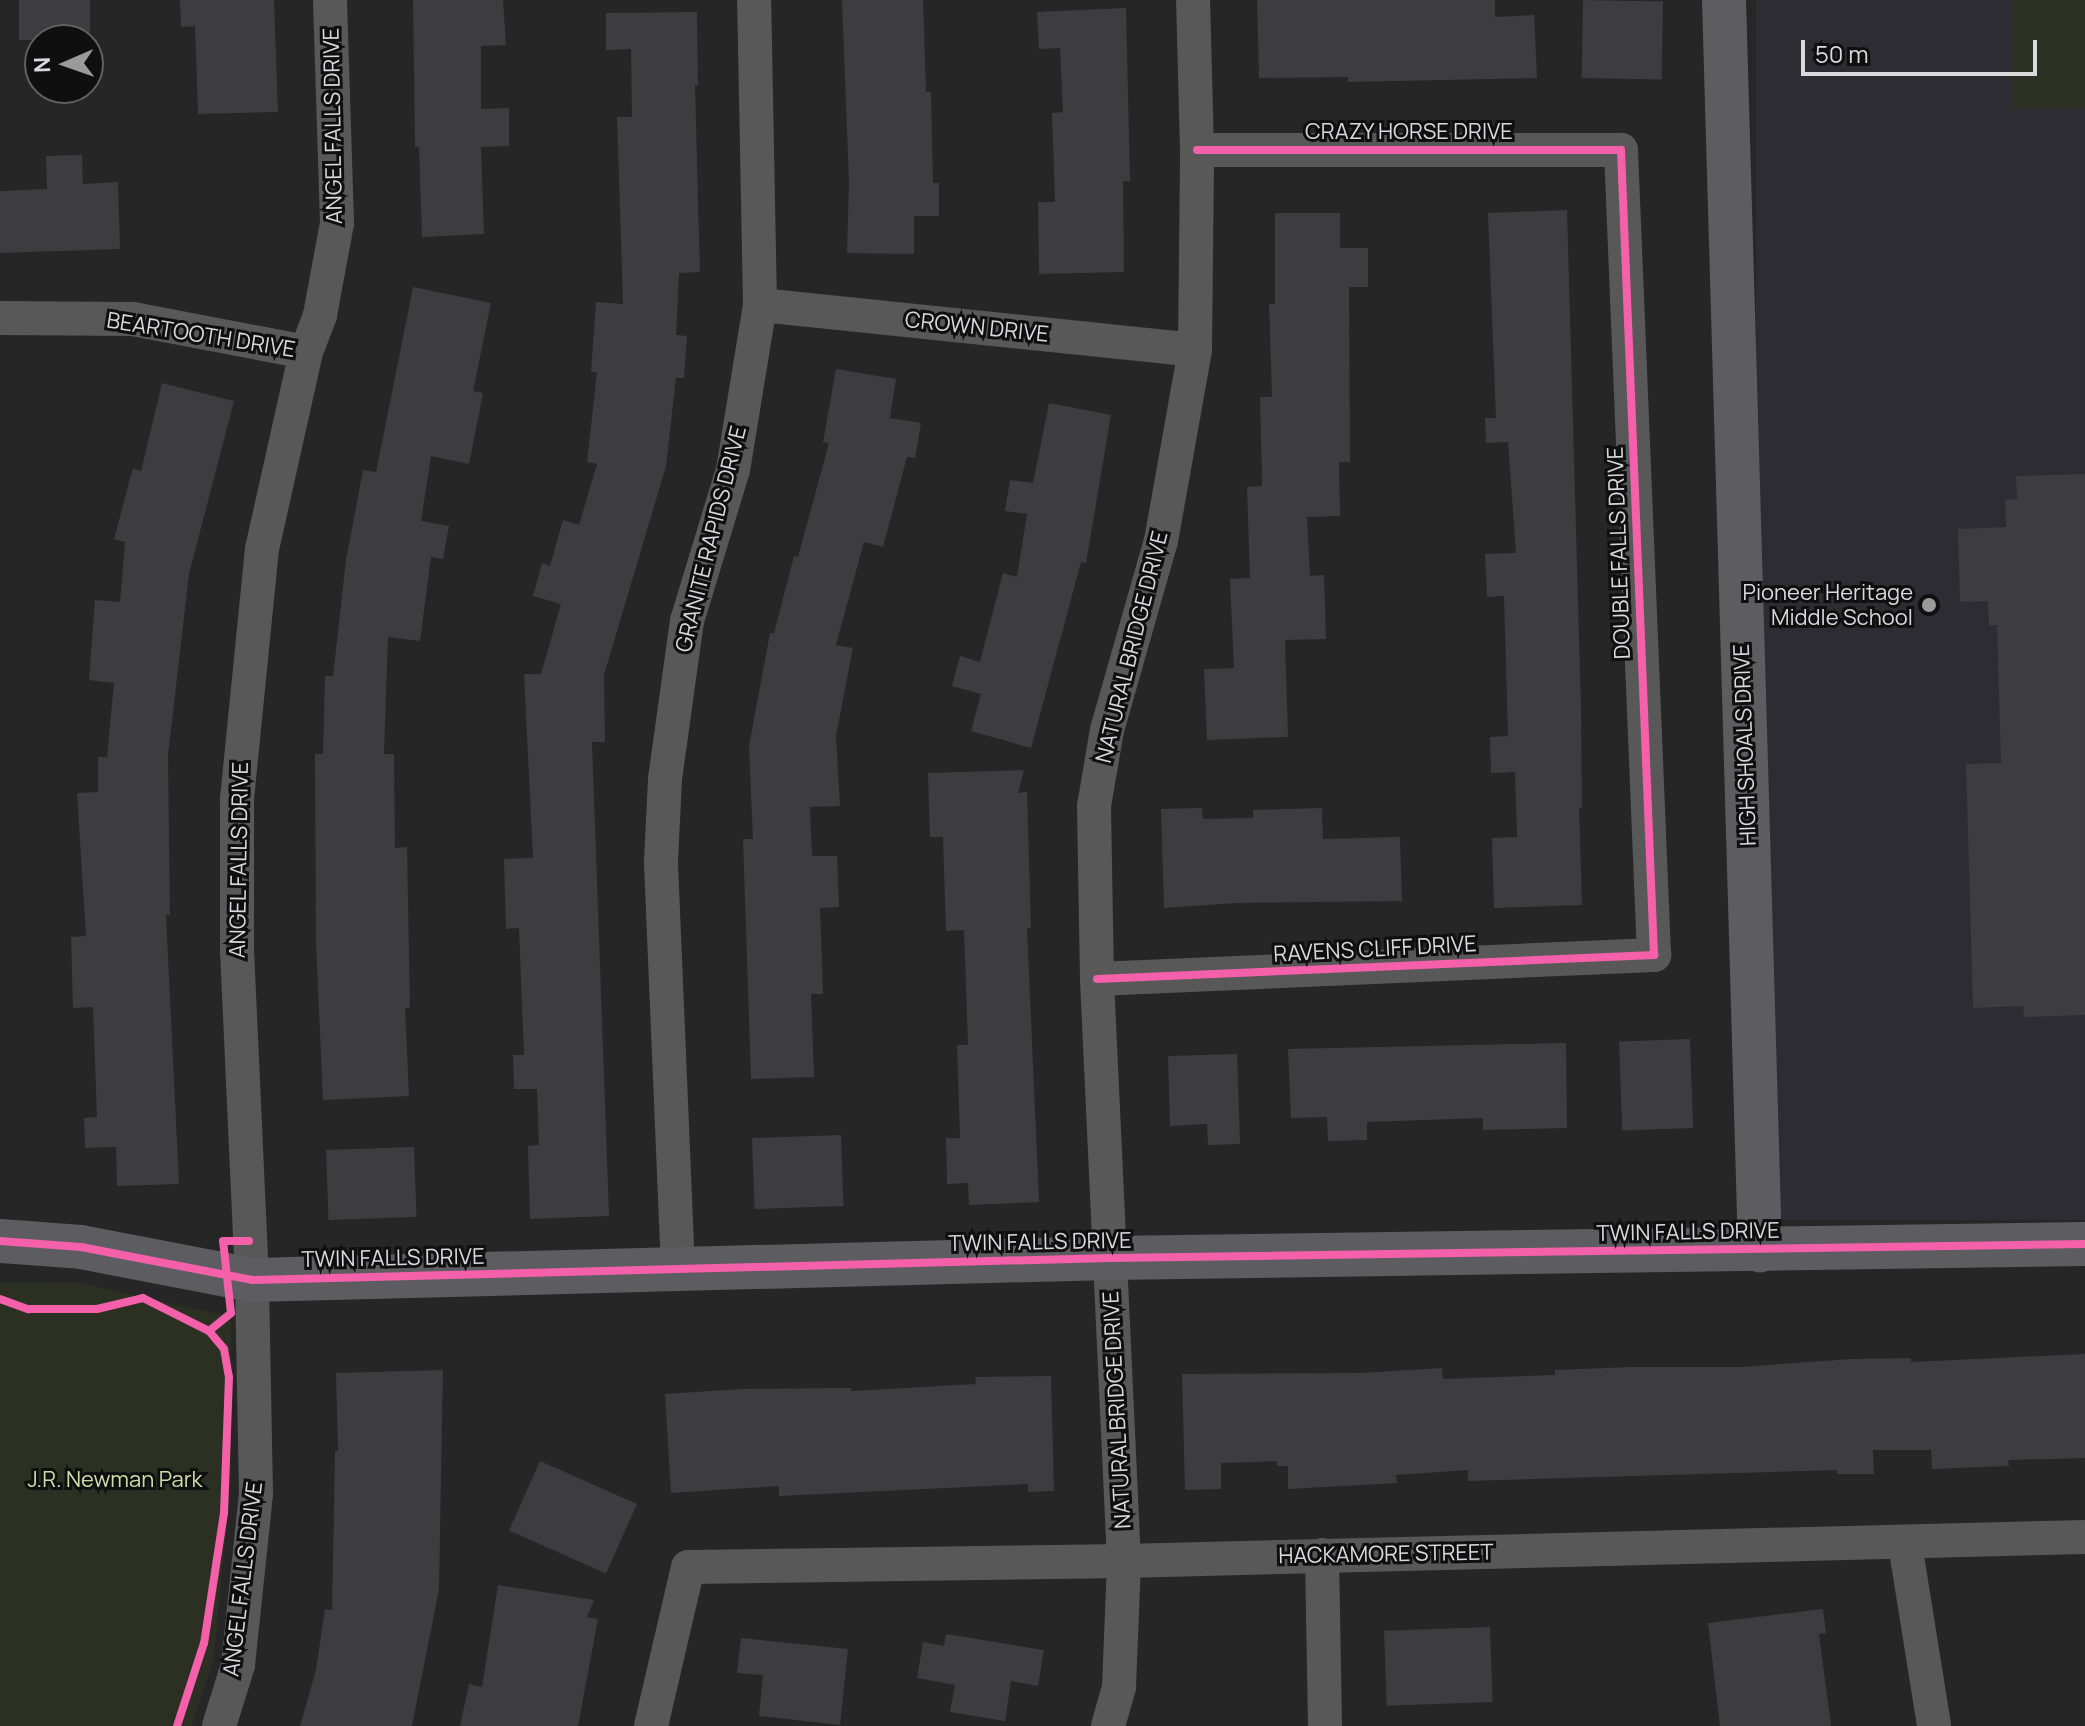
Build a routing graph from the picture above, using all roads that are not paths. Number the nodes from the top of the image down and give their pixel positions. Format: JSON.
{"nodes":[{"id":1,"x":330,"y":0,"type":"edge"},
{"id":2,"x":754,"y":0,"type":"edge"},
{"id":3,"x":1193,"y":0,"type":"edge"},
{"id":4,"x":1724,"y":0,"type":"edge"},
{"id":5,"x":1197,"y":150,"type":"junction"},
{"id":6,"x":1621,"y":150,"type":"joint"},
{"id":7,"x":760,"y":305,"type":"junction"},
{"id":8,"x":0,"y":318,"type":"edge"},
{"id":9,"x":1195,"y":350,"type":"junction"},
{"id":10,"x":306,"y":352,"type":"junction"},
{"id":11,"x":1654,"y":955,"type":"joint"},
{"id":12,"x":1097,"y":979,"type":"junction"},
{"id":13,"x":0,"y":1241,"type":"edge"},
{"id":14,"x":2085,"y":1244,"type":"edge"},
{"id":15,"x":1760,"y":1250,"type":"junction"},
{"id":16,"x":1110,"y":1258,"type":"junction"},
{"id":17,"x":678,"y":1269,"type":"junction"},
{"id":18,"x":252,"y":1280,"type":"junction"},
{"id":19,"x":2085,"y":1537,"type":"edge"},
{"id":20,"x":1905,"y":1544,"type":"junction"},
{"id":21,"x":1322,"y":1555,"type":"junction"},
{"id":22,"x":1124,"y":1561,"type":"junction"},
{"id":23,"x":219,"y":1726,"type":"edge"},
{"id":24,"x":651,"y":1726,"type":"edge"},
{"id":25,"x":1108,"y":1726,"type":"edge"},
{"id":26,"x":1325,"y":1726,"type":"edge"},
{"id":27,"x":1934,"y":1726,"type":"edge"}],
"edges":[{"from":1,"to":10,"type":"street","name":"ANGEL FALLS DRIVE"},
{"from":2,"to":7,"type":"street","name":"GRANITE RAPIDS DRIVE"},
{"from":3,"to":5,"type":"street","name":"NATURAL BRIDGE DRIVE"},
{"from":4,"to":15,"type":"street","name":"HIGH SHOALS DRIVE"},
{"from":5,"to":6,"type":"street","name":"CRAZY HORSE DRIVE"},
{"from":5,"to":9,"type":"street","name":"NATURAL BRIDGE DRIVE"},
{"from":6,"to":11,"type":"street","name":"DOUBLE FALLS DRIVE"},
{"from":7,"to":9,"type":"street","name":"CROWN DRIVE"},
{"from":7,"to":17,"type":"street","name":"GRANITE RAPIDS DRIVE"},
{"from":8,"to":10,"type":"street","name":"BEARTOOTH DRIVE"},
{"from":9,"to":12,"type":"street","name":"NATURAL BRIDGE DRIVE"},
{"from":10,"to":18,"type":"street","name":"ANGEL FALLS DRIVE"},
{"from":11,"to":12,"type":"street","name":"RAVENS CLIFF DRIVE"},
{"from":12,"to":16,"type":"street","name":"NATURAL BRIDGE DRIVE"},
{"from":13,"to":18,"type":"street","name":"TWIN FALLS DRIVE"},
{"from":14,"to":15,"type":"street","name":"TWIN FALLS DRIVE"},
{"from":15,"to":16,"type":"street","name":"TWIN FALLS DRIVE"},
{"from":16,"to":17,"type":"street","name":"TWIN FALLS DRIVE"},
{"from":16,"to":22,"type":"street","name":"NATURAL BRIDGE DRIVE"},
{"from":17,"to":18,"type":"street","name":"TWIN FALLS DRIVE"},
{"from":18,"to":23,"type":"street","name":"ANGEL FALLS DRIVE"},
{"from":19,"to":20,"type":"street","name":"HACKAMORE STREET"},
{"from":20,"to":21,"type":"street","name":"HACKAMORE STREET"},
{"from":20,"to":27,"type":"street"},
{"from":21,"to":22,"type":"street","name":"HACKAMORE STREET"},
{"from":21,"to":26,"type":"street"},
{"from":22,"to":24,"type":"street","name":"HACKAMORE STREET"},
{"from":22,"to":25,"type":"street","name":"NATURAL BRIDGE DRIVE"}]}
